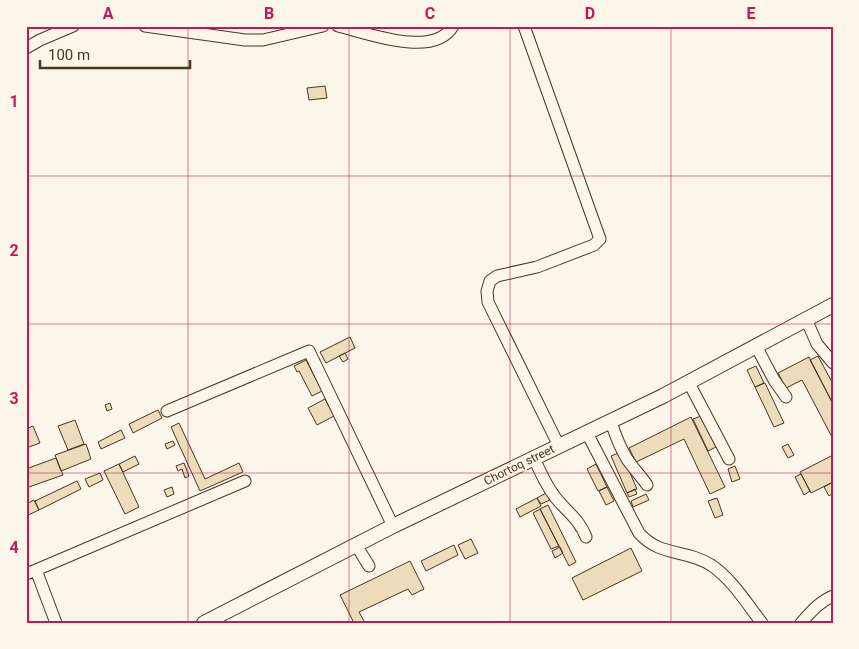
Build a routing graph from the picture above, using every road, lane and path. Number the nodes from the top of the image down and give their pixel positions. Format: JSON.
{"nodes":[{"id":1,"x":73,"y":26,"type":"edge"},
{"id":2,"x":145,"y":26,"type":"edge"},
{"id":3,"x":323,"y":26,"type":"edge"},
{"id":4,"x":338,"y":26,"type":"edge"},
{"id":5,"x":453,"y":26,"type":"edge"},
{"id":6,"x":524,"y":26,"type":"edge"},
{"id":7,"x":26,"y":48,"type":"edge"},
{"id":8,"x":833,"y":305,"type":"edge"},
{"id":9,"x":806,"y":319,"type":"junction"},
{"id":10,"x":756,"y":346,"type":"junction"},
{"id":11,"x":833,"y":363,"type":"edge"},
{"id":12,"x":689,"y":383,"type":"junction"},
{"id":13,"x":786,"y":397,"type":"dead end"},
{"id":14,"x":167,"y":411,"type":"dead end"},
{"id":15,"x":611,"y":422,"type":"junction"},
{"id":16,"x":586,"y":433,"type":"junction"},
{"id":17,"x":559,"y":446,"type":"junction"},
{"id":18,"x":534,"y":458,"type":"junction"},
{"id":19,"x":729,"y":459,"type":"dead end"},
{"id":20,"x":245,"y":481,"type":"dead end"},
{"id":21,"x":647,"y":485,"type":"dead end"},
{"id":22,"x":393,"y":526,"type":"junction"},
{"id":23,"x":586,"y":537,"type":"dead end"},
{"id":24,"x":356,"y":545,"type":"junction"},
{"id":25,"x":368,"y":566,"type":"dead end"},
{"id":26,"x":31,"y":572,"type":"edge"},
{"id":27,"x":833,"y":596,"type":"edge"},
{"id":28,"x":56,"y":623,"type":"edge"},
{"id":29,"x":204,"y":623,"type":"edge"},
{"id":30,"x":762,"y":623,"type":"edge"},
{"id":31,"x":801,"y":623,"type":"edge"}],
"edges":[{"from":1,"to":7,"type":"street"},
{"from":2,"to":3,"type":"street"},
{"from":4,"to":5,"type":"street"},
{"from":6,"to":17,"type":"street"},
{"from":8,"to":9,"type":"main road","name":"Chortoq street"},
{"from":9,"to":10,"type":"main road","name":"Chortoq street"},
{"from":9,"to":11,"type":"street"},
{"from":10,"to":12,"type":"main road","name":"Chortoq street"},
{"from":10,"to":13,"type":"street"},
{"from":12,"to":15,"type":"main road","name":"Chortoq street"},
{"from":12,"to":19,"type":"street"},
{"from":14,"to":22,"type":"street"},
{"from":15,"to":16,"type":"main road","name":"Chortoq street"},
{"from":15,"to":21,"type":"street"},
{"from":16,"to":17,"type":"main road","name":"Chortoq street"},
{"from":16,"to":30,"type":"street"},
{"from":17,"to":18,"type":"main road","name":"Chortoq street"},
{"from":18,"to":22,"type":"main road","name":"Chortoq street"},
{"from":18,"to":23,"type":"street"},
{"from":20,"to":26,"type":"street"},
{"from":22,"to":24,"type":"main road","name":"Chortoq street"},
{"from":24,"to":25,"type":"street"},
{"from":24,"to":29,"type":"main road","name":"Chortoq street"},
{"from":26,"to":28,"type":"street"},
{"from":27,"to":31,"type":"street"}]}
